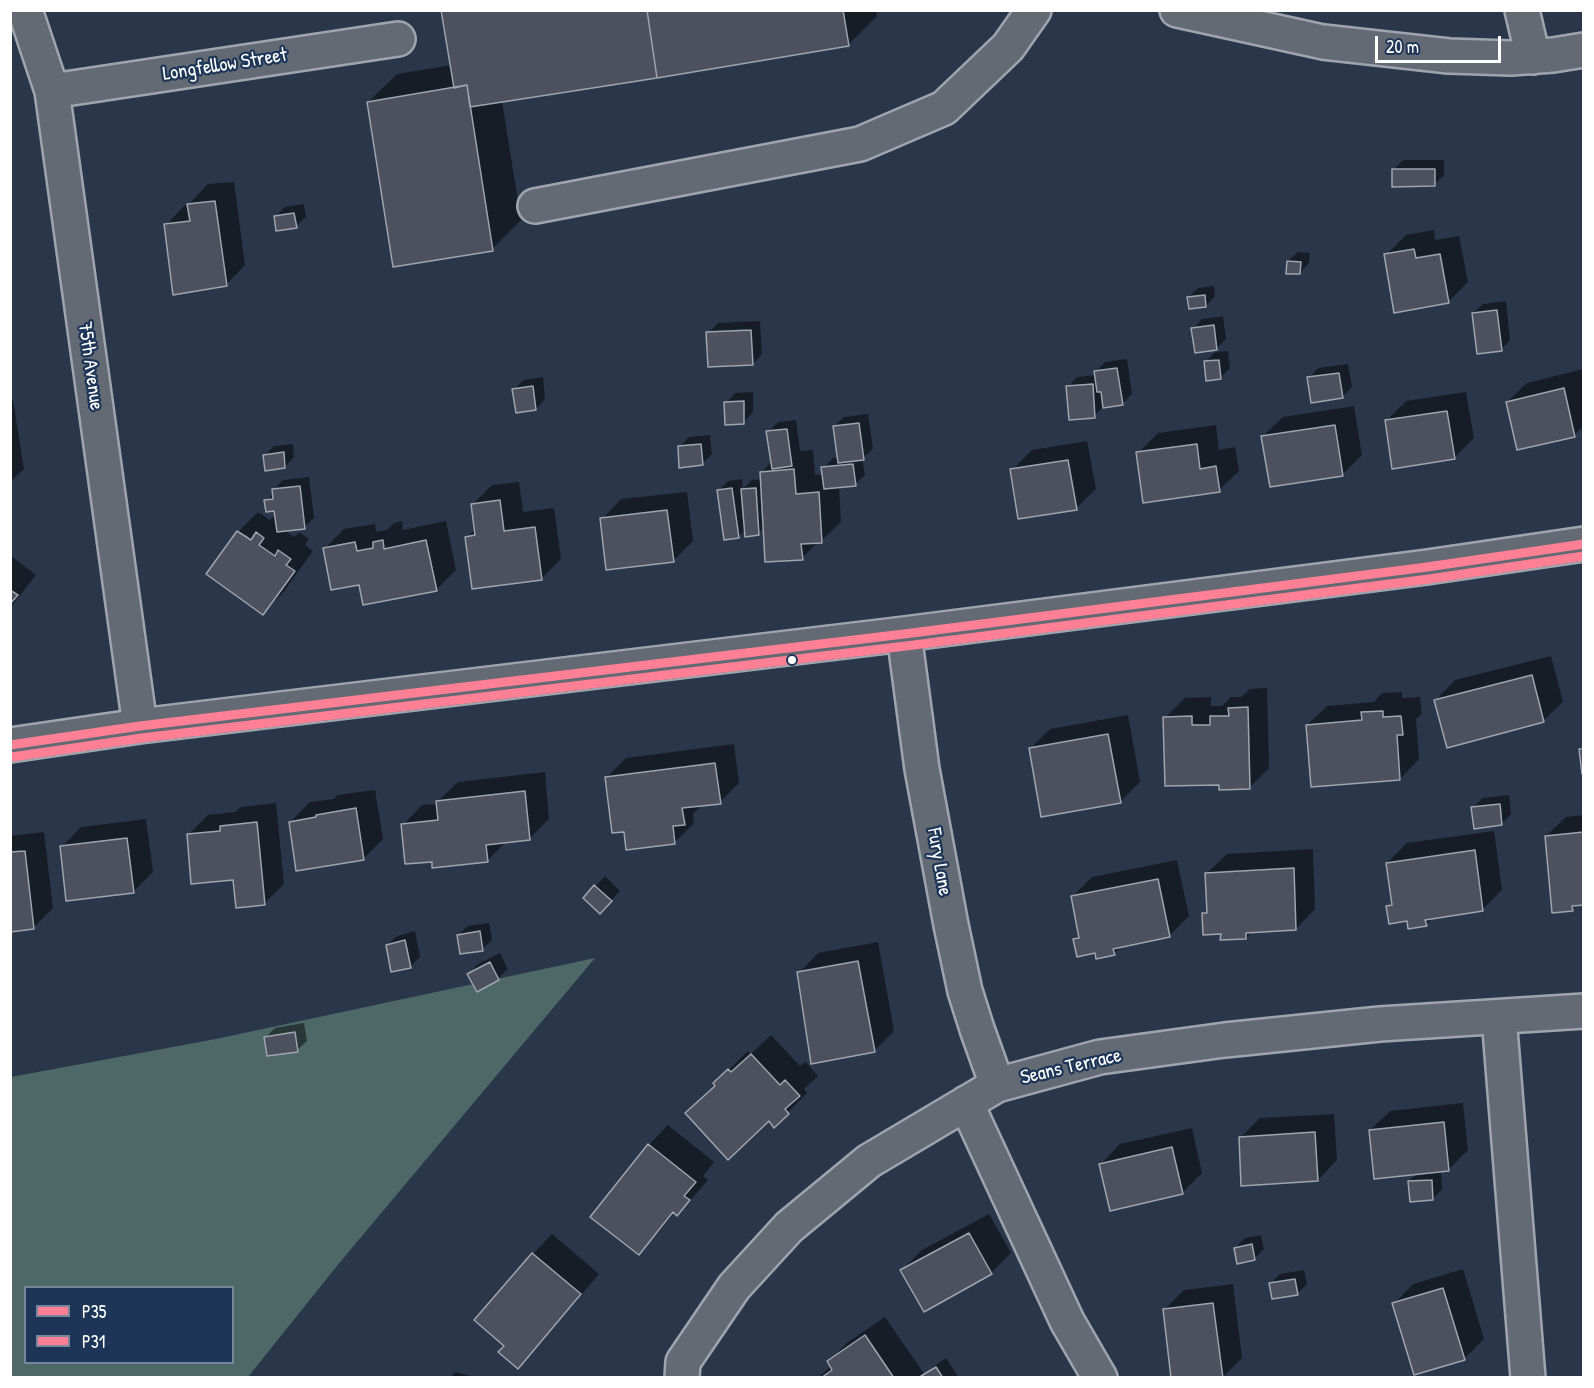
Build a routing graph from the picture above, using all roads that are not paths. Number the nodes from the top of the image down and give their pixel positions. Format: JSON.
{"nodes":[{"id":1,"x":25,"y":10,"type":"edge"},
{"id":2,"x":1034,"y":10,"type":"edge"},
{"id":3,"x":1177,"y":10,"type":"edge"},
{"id":4,"x":1522,"y":10,"type":"edge"},
{"id":5,"x":398,"y":39,"type":"dead end"},
{"id":6,"x":1584,"y":50,"type":"edge"},
{"id":7,"x":1533,"y":57,"type":"junction"},
{"id":8,"x":52,"y":91,"type":"junction"},
{"id":9,"x":535,"y":206,"type":"dead end"},
{"id":10,"x":1584,"y":544,"type":"edge"},
{"id":11,"x":904,"y":634,"type":"junction"},
{"id":12,"x":140,"y":726,"type":"junction"},
{"id":13,"x":10,"y":746,"type":"edge"},
{"id":14,"x":1584,"y":1011,"type":"edge"},
{"id":15,"x":1499,"y":1017,"type":"junction"},
{"id":16,"x":997,"y":1085,"type":"junction"},
{"id":17,"x":966,"y":1103,"type":"junction"},
{"id":18,"x":682,"y":1377,"type":"edge"},
{"id":19,"x":1100,"y":1377,"type":"edge"},
{"id":20,"x":1528,"y":1377,"type":"edge"}],
"edges":[{"from":1,"to":8,"type":"street","name":"75th Avenue"},
{"from":2,"to":9,"type":"street"},
{"from":3,"to":7,"type":"street"},
{"from":4,"to":7,"type":"street"},
{"from":5,"to":8,"type":"street","name":"Longfellow Street"},
{"from":6,"to":7,"type":"street"},
{"from":8,"to":12,"type":"street","name":"75th Avenue"},
{"from":10,"to":11,"type":"street"},
{"from":11,"to":12,"type":"street"},
{"from":11,"to":16,"type":"street","name":"Fury Lane"},
{"from":12,"to":13,"type":"street"},
{"from":14,"to":15,"type":"street","name":"Seans Terrace"},
{"from":15,"to":16,"type":"street","name":"Seans Terrace"},
{"from":15,"to":20,"type":"street"},
{"from":16,"to":17,"type":"street","name":"Seans Terrace"},
{"from":17,"to":18,"type":"street","name":"Seans Terrace"},
{"from":17,"to":19,"type":"street"}]}
